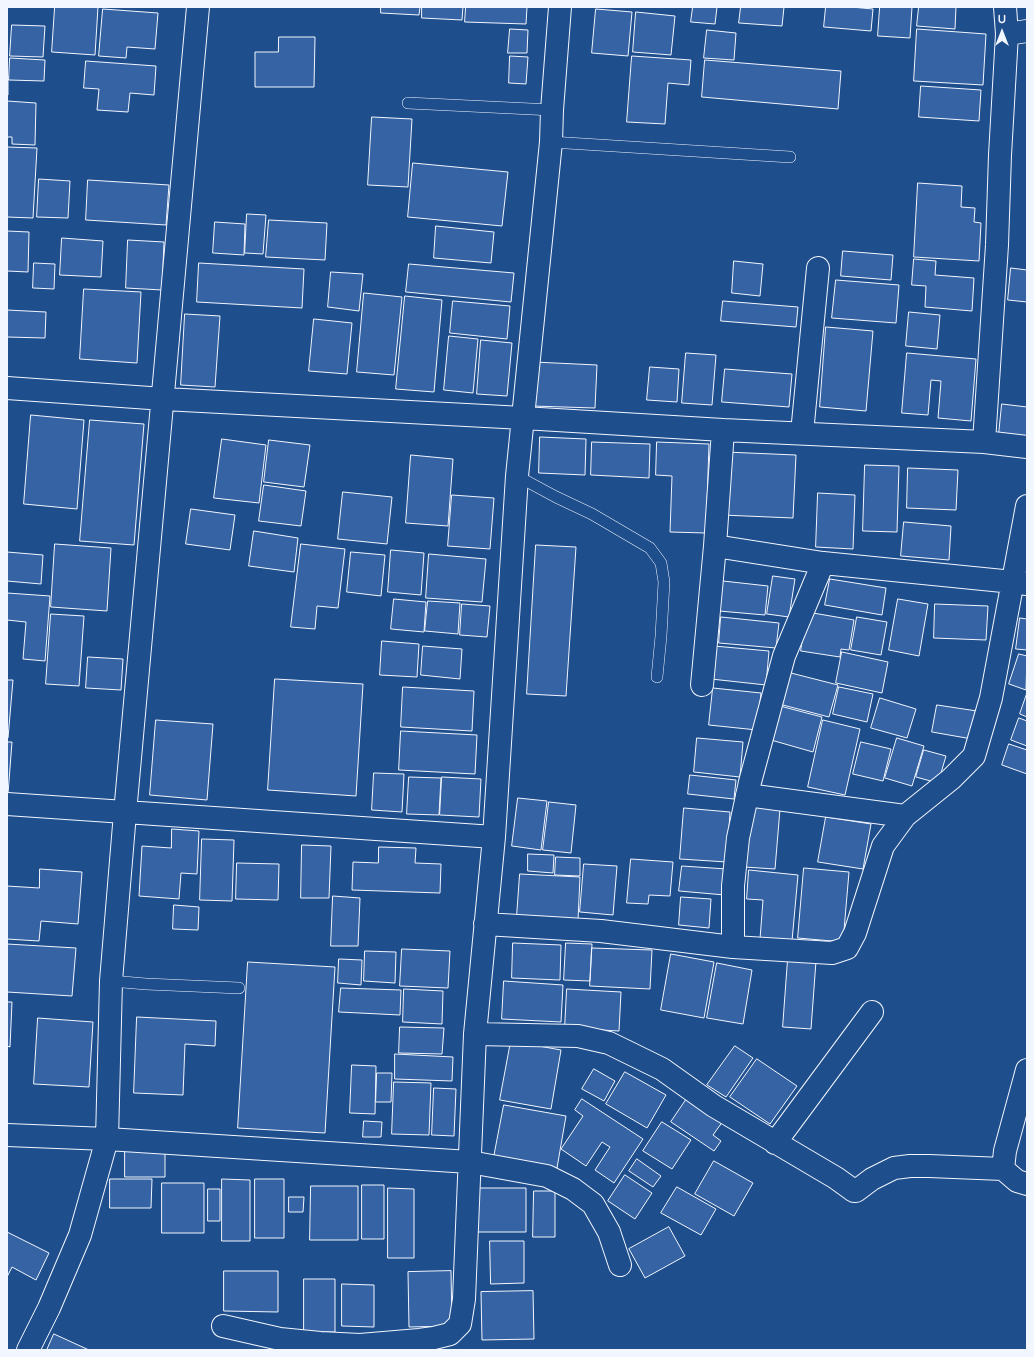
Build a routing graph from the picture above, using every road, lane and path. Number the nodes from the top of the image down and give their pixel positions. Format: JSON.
{"nodes":[{"id":1,"x":198,"y":7,"type":"edge"},
{"id":2,"x":560,"y":7,"type":"edge"},
{"id":3,"x":1005,"y":7,"type":"edge"},
{"id":4,"x":1017,"y":32,"type":"edge"},
{"id":5,"x":408,"y":102,"type":"dead end"},
{"id":6,"x":552,"y":110,"type":"junction"},
{"id":7,"x":551,"y":142,"type":"junction"},
{"id":8,"x":790,"y":156,"type":"dead end"},
{"id":9,"x":818,"y":268,"type":"dead end"},
{"id":10,"x":7,"y":388,"type":"edge"},
{"id":11,"x":164,"y":400,"type":"junction"},
{"id":12,"x":523,"y":418,"type":"junction"},
{"id":13,"x":723,"y":430,"type":"junction"},
{"id":14,"x":802,"y":433,"type":"junction"},
{"id":15,"x":984,"y":442,"type":"junction"},
{"id":16,"x":1027,"y":447,"type":"edge"},
{"id":17,"x":517,"y":476,"type":"junction"},
{"id":18,"x":1027,"y":506,"type":"edge"},
{"id":19,"x":715,"y":546,"type":"junction"},
{"id":20,"x":823,"y":563,"type":"junction"},
{"id":21,"x":1020,"y":583,"type":"edge"},
{"id":22,"x":657,"y":676,"type":"dead end"},
{"id":23,"x":702,"y":685,"type":"dead end"},
{"id":24,"x":747,"y":795,"type":"junction"},
{"id":25,"x":7,"y":804,"type":"edge"},
{"id":26,"x":125,"y":813,"type":"junction"},
{"id":27,"x":905,"y":816,"type":"junction"},
{"id":28,"x":494,"y":837,"type":"junction"},
{"id":29,"x":485,"y":924,"type":"junction"},
{"id":30,"x":733,"y":947,"type":"junction"},
{"id":31,"x":111,"y":981,"type":"junction"},
{"id":32,"x":240,"y":988,"type":"dead end"},
{"id":33,"x":872,"y":1012,"type":"dead end"},
{"id":34,"x":475,"y":1034,"type":"junction"},
{"id":35,"x":1027,"y":1070,"type":"edge"},
{"id":36,"x":7,"y":1135,"type":"edge"},
{"id":37,"x":107,"y":1139,"type":"junction"},
{"id":38,"x":775,"y":1143,"type":"junction"},
{"id":39,"x":470,"y":1162,"type":"junction"},
{"id":40,"x":1003,"y":1169,"type":"junction"},
{"id":41,"x":1027,"y":1184,"type":"edge"},
{"id":42,"x":620,"y":1265,"type":"dead end"},
{"id":43,"x":223,"y":1326,"type":"dead end"},
{"id":44,"x":299,"y":1346,"type":"edge"},
{"id":45,"x":28,"y":1350,"type":"edge"}],
"edges":[{"from":1,"to":11,"type":"street"},
{"from":2,"to":6,"type":"street"},
{"from":3,"to":4,"type":"street"},
{"from":4,"to":15,"type":"street"},
{"from":5,"to":6,"type":"lane"},
{"from":6,"to":7,"type":"street"},
{"from":7,"to":8,"type":"lane"},
{"from":7,"to":12,"type":"street"},
{"from":9,"to":14,"type":"street"},
{"from":10,"to":11,"type":"street"},
{"from":11,"to":12,"type":"street"},
{"from":11,"to":26,"type":"street"},
{"from":12,"to":13,"type":"street"},
{"from":12,"to":17,"type":"street"},
{"from":13,"to":14,"type":"street"},
{"from":13,"to":19,"type":"street"},
{"from":14,"to":15,"type":"street"},
{"from":15,"to":16,"type":"street"},
{"from":17,"to":22,"type":"lane"},
{"from":17,"to":28,"type":"street"},
{"from":18,"to":21,"type":"street"},
{"from":19,"to":20,"type":"street"},
{"from":19,"to":23,"type":"street"},
{"from":20,"to":21,"type":"street"},
{"from":20,"to":24,"type":"street"},
{"from":21,"to":27,"type":"street"},
{"from":24,"to":27,"type":"street"},
{"from":24,"to":30,"type":"street"},
{"from":25,"to":26,"type":"street"},
{"from":26,"to":28,"type":"street"},
{"from":26,"to":31,"type":"street"},
{"from":27,"to":30,"type":"street"},
{"from":28,"to":29,"type":"street"},
{"from":29,"to":30,"type":"street"},
{"from":29,"to":34,"type":"street"},
{"from":31,"to":32,"type":"lane"},
{"from":31,"to":37,"type":"street"},
{"from":33,"to":38,"type":"street"},
{"from":34,"to":38,"type":"street"},
{"from":34,"to":39,"type":"street"},
{"from":35,"to":40,"type":"street"},
{"from":36,"to":37,"type":"street"},
{"from":37,"to":39,"type":"street"},
{"from":37,"to":45,"type":"street"},
{"from":38,"to":40,"type":"street"},
{"from":39,"to":42,"type":"street"},
{"from":39,"to":44,"type":"street"},
{"from":40,"to":41,"type":"street"},
{"from":43,"to":44,"type":"street"}]}
